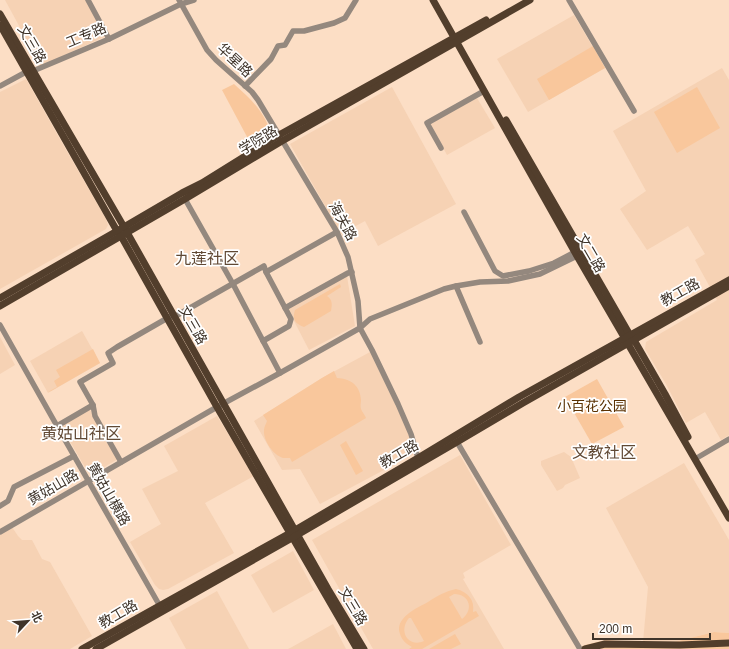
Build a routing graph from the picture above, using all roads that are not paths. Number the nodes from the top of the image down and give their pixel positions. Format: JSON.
{"nodes":[{"id":1,"x":88,"y":0,"type":"edge"},
{"id":2,"x":194,"y":0,"type":"edge"},
{"id":3,"x":356,"y":0,"type":"edge"},
{"id":4,"x":433,"y":0,"type":"edge"},
{"id":5,"x":437,"y":0,"type":"edge"},
{"id":6,"x":521,"y":0,"type":"edge"},
{"id":7,"x":530,"y":0,"type":"edge"},
{"id":8,"x":570,"y":0,"type":"edge"},
{"id":9,"x":180,"y":2,"type":"edge"},
{"id":10,"x":0,"y":14,"type":"edge"},
{"id":11,"x":0,"y":25,"type":"edge"},
{"id":12,"x":457,"y":38,"type":"junction"},
{"id":13,"x":109,"y":39,"type":"junction"},
{"id":14,"x":30,"y":72,"type":"junction"},
{"id":15,"x":0,"y":86,"type":"edge"},
{"id":16,"x":245,"y":86,"type":"junction"},
{"id":17,"x":484,"y":91,"type":"junction"},
{"id":18,"x":634,"y":111,"type":"dead end"},
{"id":19,"x":280,"y":138,"type":"junction"},
{"id":20,"x":441,"y":148,"type":"dead end"},
{"id":21,"x":186,"y":199,"type":"junction"},
{"id":22,"x":464,"y":212,"type":"dead end"},
{"id":23,"x":122,"y":232,"type":"junction"},
{"id":24,"x":337,"y":232,"type":"junction"},
{"id":25,"x":576,"y":254,"type":"junction"},
{"id":26,"x":266,"y":272,"type":"junction"},
{"id":27,"x":352,"y":272,"type":"junction"},
{"id":28,"x":729,"y":280,"type":"edge"},
{"id":29,"x":233,"y":284,"type":"junction"},
{"id":30,"x":456,"y":286,"type":"junction"},
{"id":31,"x":729,"y":286,"type":"edge"},
{"id":32,"x":0,"y":298,"type":"edge"},
{"id":33,"x":0,"y":306,"type":"edge"},
{"id":34,"x":286,"y":308,"type":"junction"},
{"id":35,"x":171,"y":317,"type":"junction"},
{"id":36,"x":0,"y":325,"type":"edge"},
{"id":37,"x":360,"y":328,"type":"junction"},
{"id":38,"x":629,"y":339,"type":"junction"},
{"id":39,"x":262,"y":341,"type":"junction"},
{"id":40,"x":480,"y":342,"type":"dead end"},
{"id":41,"x":280,"y":373,"type":"junction"},
{"id":42,"x":93,"y":405,"type":"junction"},
{"id":43,"x":220,"y":406,"type":"junction"},
{"id":44,"x":56,"y":426,"type":"junction"},
{"id":45,"x":729,"y":439,"type":"edge"},
{"id":46,"x":457,"y":442,"type":"junction"},
{"id":47,"x":74,"y":456,"type":"junction"},
{"id":48,"x":418,"y":458,"type":"junction"},
{"id":49,"x":697,"y":458,"type":"junction"},
{"id":50,"x":121,"y":462,"type":"junction"},
{"id":51,"x":88,"y":481,"type":"junction"},
{"id":52,"x":0,"y":506,"type":"edge"},
{"id":53,"x":729,"y":511,"type":"edge"},
{"id":54,"x":729,"y":518,"type":"edge"},
{"id":55,"x":0,"y":532,"type":"edge"},
{"id":56,"x":294,"y":534,"type":"junction"},
{"id":57,"x":161,"y":608,"type":"junction"},
{"id":58,"x":729,"y":642,"type":"edge"},
{"id":59,"x":82,"y":649,"type":"edge"},
{"id":60,"x":96,"y":649,"type":"edge"},
{"id":61,"x":357,"y":649,"type":"edge"},
{"id":62,"x":364,"y":649,"type":"edge"},
{"id":63,"x":580,"y":649,"type":"edge"},
{"id":64,"x":585,"y":649,"type":"edge"}],
"edges":[{"from":1,"to":13,"type":"street"},
{"from":2,"to":9,"type":"street","name":"工专路"},
{"from":3,"to":16,"type":"street"},
{"from":4,"to":12,"type":"main road","name":"文二路"},
{"from":5,"to":12,"type":"main road","name":"文二路"},
{"from":6,"to":12,"type":"main road","name":"学院路"},
{"from":7,"to":12,"type":"main road","name":"学院路"},
{"from":8,"to":18,"type":"street"},
{"from":9,"to":13,"type":"street","name":"工专路"},
{"from":9,"to":16,"type":"street","name":"华星路"},
{"from":10,"to":14,"type":"main road","name":"文三路"},
{"from":11,"to":14,"type":"main road","name":"文三路"},
{"from":12,"to":17,"type":"main road","name":"文二路"},
{"from":12,"to":19,"type":"main road","name":"学院路"},
{"from":12,"to":38,"type":"main road","name":"文二路"},
{"from":13,"to":14,"type":"street","name":"工专路"},
{"from":14,"to":15,"type":"street","name":"工专路"},
{"from":14,"to":23,"type":"main road","name":"文三路"},
{"from":16,"to":19,"type":"street","name":"华星路"},
{"from":17,"to":20,"type":"street"},
{"from":17,"to":25,"type":"main road","name":"文二路"},
{"from":19,"to":21,"type":"main road","name":"学院路"},
{"from":19,"to":23,"type":"main road","name":"学院路"},
{"from":19,"to":24,"type":"street","name":"海关路"},
{"from":21,"to":23,"type":"main road","name":"学院路"},
{"from":21,"to":29,"type":"street"},
{"from":22,"to":25,"type":"street"},
{"from":23,"to":32,"type":"main road","name":"学院路"},
{"from":23,"to":33,"type":"main road","name":"学院路"},
{"from":23,"to":35,"type":"main road","name":"文三路"},
{"from":24,"to":26,"type":"street"},
{"from":24,"to":27,"type":"street","name":"海关路"},
{"from":25,"to":30,"type":"street","name":"黄姑山路"},
{"from":25,"to":38,"type":"main road","name":"文二路"},
{"from":26,"to":29,"type":"street"},
{"from":26,"to":34,"type":"street"},
{"from":27,"to":34,"type":"street"},
{"from":27,"to":37,"type":"street","name":"海关路"},
{"from":28,"to":38,"type":"main road","name":"教工路"},
{"from":29,"to":35,"type":"street"},
{"from":29,"to":39,"type":"street"},
{"from":30,"to":37,"type":"street","name":"黄姑山路"},
{"from":30,"to":40,"type":"street"},
{"from":31,"to":38,"type":"main road","name":"教工路"},
{"from":34,"to":39,"type":"street"},
{"from":35,"to":42,"type":"street"},
{"from":35,"to":43,"type":"main road","name":"文三路"},
{"from":36,"to":44,"type":"street","name":"黄姑山横路"},
{"from":37,"to":41,"type":"street","name":"黄姑山路"},
{"from":37,"to":48,"type":"street"},
{"from":38,"to":46,"type":"main road","name":"教工路"},
{"from":38,"to":48,"type":"main road","name":"教工路"},
{"from":38,"to":49,"type":"main road","name":"文二路"},
{"from":39,"to":41,"type":"street"},
{"from":41,"to":43,"type":"street","name":"黄姑山路"},
{"from":42,"to":44,"type":"street"},
{"from":42,"to":50,"type":"street"},
{"from":43,"to":50,"type":"street","name":"黄姑山路"},
{"from":43,"to":56,"type":"main road","name":"文三路"},
{"from":44,"to":47,"type":"street","name":"黄姑山横路"},
{"from":45,"to":49,"type":"street"},
{"from":46,"to":56,"type":"main road","name":"教工路"},
{"from":46,"to":63,"type":"street"},
{"from":47,"to":51,"type":"street","name":"黄姑山横路"},
{"from":47,"to":52,"type":"street"},
{"from":48,"to":56,"type":"main road","name":"教工路"},
{"from":49,"to":53,"type":"main road","name":"文二路"},
{"from":49,"to":54,"type":"main road","name":"文二路"},
{"from":50,"to":51,"type":"street","name":"黄姑山路"},
{"from":51,"to":55,"type":"street","name":"黄姑山路"},
{"from":51,"to":57,"type":"street","name":"黄姑山横路"},
{"from":56,"to":57,"type":"main road","name":"教工路"},
{"from":56,"to":61,"type":"main road","name":"文三路"},
{"from":56,"to":62,"type":"main road","name":"文三路"},
{"from":57,"to":59,"type":"main road","name":"教工路"},
{"from":57,"to":60,"type":"main road","name":"教工路"},
{"from":58,"to":64,"type":"main road"}]}
